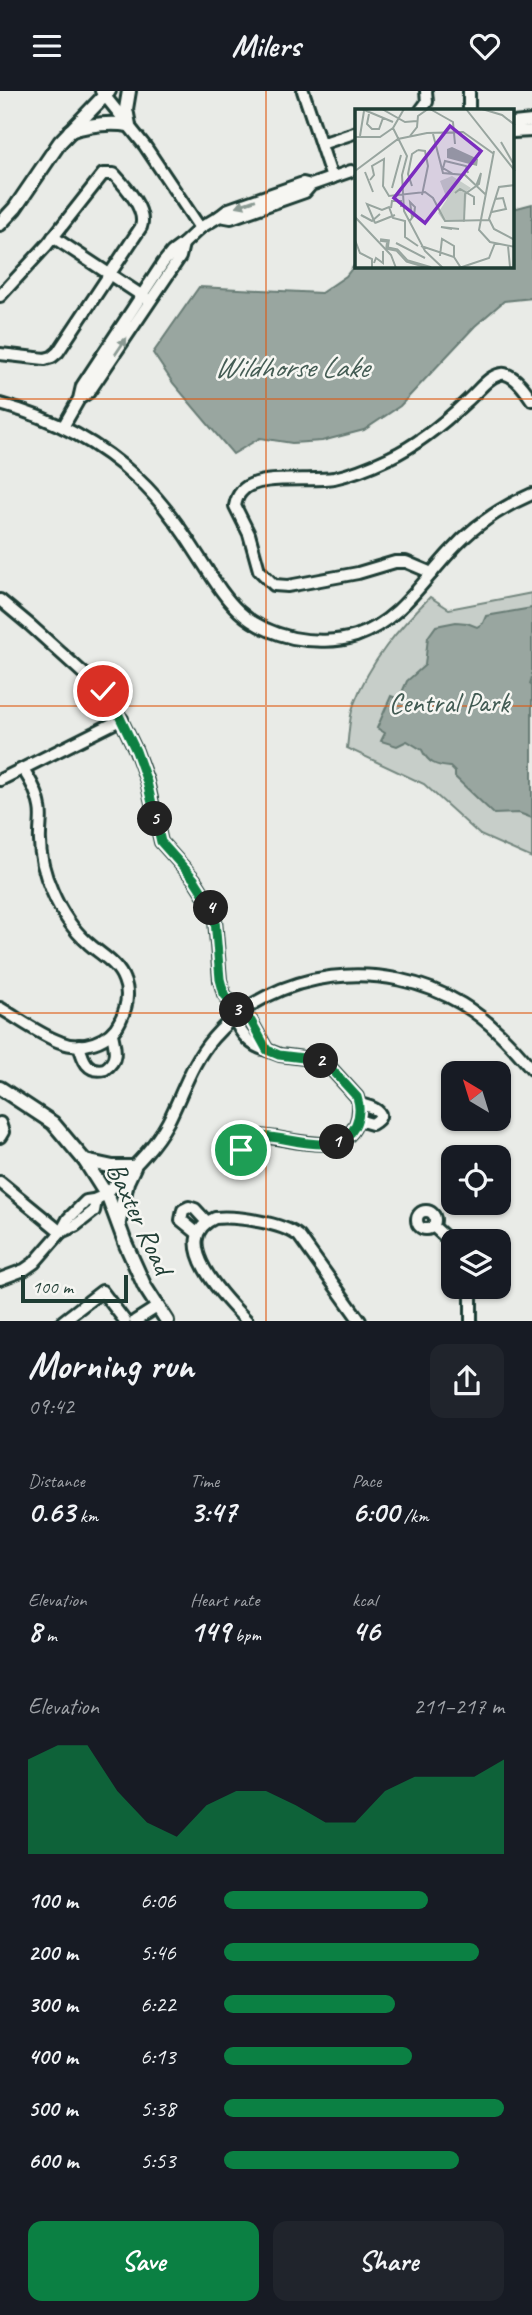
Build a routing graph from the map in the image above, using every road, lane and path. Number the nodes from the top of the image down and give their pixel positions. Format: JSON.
{"nodes":[{"id":1,"x":129,"y":91,"type":"edge"},
{"id":2,"x":303,"y":91,"type":"edge"},
{"id":3,"x":426,"y":91,"type":"edge"},
{"id":4,"x":469,"y":91,"type":"edge"},
{"id":5,"x":105,"y":92,"type":"edge"},
{"id":6,"x":422,"y":109,"type":"edge"},
{"id":7,"x":469,"y":109,"type":"edge"},
{"id":8,"x":532,"y":121,"type":"edge"},
{"id":9,"x":514,"y":123,"type":"edge"},
{"id":10,"x":129,"y":125,"type":"junction"},
{"id":11,"x":69,"y":131,"type":"junction"},
{"id":12,"x":532,"y":131,"type":"edge"},
{"id":13,"x":514,"y":132,"type":"edge"},
{"id":14,"x":355,"y":133,"type":"edge"},
{"id":15,"x":321,"y":144,"type":"junction"},
{"id":16,"x":355,"y":169,"type":"edge"},
{"id":17,"x":332,"y":177,"type":"junction"},
{"id":18,"x":0,"y":224,"type":"edge"},
{"id":19,"x":200,"y":228,"type":"junction"},
{"id":20,"x":53,"y":237,"type":"junction"},
{"id":21,"x":109,"y":275,"type":"junction"},
{"id":22,"x":0,"y":296,"type":"edge"},
{"id":23,"x":147,"y":299,"type":"junction"},
{"id":24,"x":0,"y":354,"type":"edge"},
{"id":25,"x":532,"y":400,"type":"edge"},
{"id":26,"x":0,"y":404,"type":"edge"},
{"id":27,"x":63,"y":427,"type":"junction"},
{"id":28,"x":532,"y":494,"type":"edge"},
{"id":29,"x":432,"y":573,"type":"junction"},
{"id":30,"x":0,"y":600,"type":"edge"},
{"id":31,"x":122,"y":719,"type":"junction"},
{"id":32,"x":23,"y":769,"type":"junction"},
{"id":33,"x":0,"y":780,"type":"edge"},
{"id":34,"x":0,"y":1008,"type":"edge"},
{"id":35,"x":238,"y":1017,"type":"junction"},
{"id":36,"x":112,"y":1034,"type":"junction"},
{"id":37,"x":79,"y":1045,"type":"junction"},
{"id":38,"x":532,"y":1069,"type":"edge"},
{"id":39,"x":0,"y":1088,"type":"edge"},
{"id":40,"x":359,"y":1104,"type":"junction"},
{"id":41,"x":358,"y":1120,"type":"junction"},
{"id":42,"x":0,"y":1123,"type":"edge"},
{"id":43,"x":0,"y":1137,"type":"edge"},
{"id":44,"x":240,"y":1141,"type":"dead end"},
{"id":45,"x":85,"y":1161,"type":"junction"},
{"id":46,"x":134,"y":1167,"type":"junction"},
{"id":47,"x":0,"y":1182,"type":"edge"},
{"id":48,"x":101,"y":1196,"type":"junction"},
{"id":49,"x":207,"y":1222,"type":"junction"},
{"id":50,"x":119,"y":1223,"type":"junction"},
{"id":51,"x":433,"y":1226,"type":"dead end"},
{"id":52,"x":61,"y":1233,"type":"junction"},
{"id":53,"x":197,"y":1233,"type":"junction"},
{"id":54,"x":441,"y":1233,"type":"edge"},
{"id":55,"x":0,"y":1279,"type":"edge"},
{"id":56,"x":471,"y":1299,"type":"edge"},
{"id":57,"x":158,"y":1307,"type":"junction"},
{"id":58,"x":63,"y":1321,"type":"edge"},
{"id":59,"x":125,"y":1321,"type":"edge"},
{"id":60,"x":135,"y":1321,"type":"edge"},
{"id":61,"x":167,"y":1321,"type":"edge"},
{"id":62,"x":247,"y":1321,"type":"edge"},
{"id":63,"x":360,"y":1321,"type":"edge"},
{"id":64,"x":471,"y":1321,"type":"edge"}],
"edges":[{"from":1,"to":10,"type":"main road"},
{"from":2,"to":15,"type":"street"},
{"from":3,"to":6,"type":"street"},
{"from":4,"to":7,"type":"street"},
{"from":5,"to":10,"type":"street"},
{"from":5,"to":11,"type":"main road"},
{"from":8,"to":9,"type":"street"},
{"from":10,"to":11,"type":"main road"},
{"from":10,"to":19,"type":"street"},
{"from":11,"to":18,"type":"main road"},
{"from":12,"to":13,"type":"street"},
{"from":14,"to":15,"type":"street"},
{"from":15,"to":17,"type":"street"},
{"from":16,"to":17,"type":"street"},
{"from":17,"to":19,"type":"street"},
{"from":19,"to":23,"type":"street"},
{"from":20,"to":21,"type":"street"},
{"from":20,"to":21,"type":"street"},
{"from":20,"to":22,"type":"street"},
{"from":21,"to":23,"type":"street"},
{"from":21,"to":24,"type":"street"},
{"from":23,"to":27,"type":"street"},
{"from":25,"to":29,"type":"street"},
{"from":26,"to":27,"type":"street"},
{"from":27,"to":29,"type":"street"},
{"from":28,"to":29,"type":"street"},
{"from":30,"to":31,"type":"street"},
{"from":31,"to":32,"type":"street"},
{"from":31,"to":35,"type":"street"},
{"from":32,"to":33,"type":"street"},
{"from":32,"to":36,"type":"street"},
{"from":34,"to":37,"type":"street"},
{"from":35,"to":38,"type":"street"},
{"from":35,"to":40,"type":"street"},
{"from":35,"to":46,"type":"street"},
{"from":36,"to":37,"type":"street"},
{"from":36,"to":37,"type":"street"},
{"from":39,"to":45,"type":"main road","name":"Baxter Road"},
{"from":40,"to":41,"type":"street"},
{"from":40,"to":41,"type":"street"},
{"from":41,"to":44,"type":"street"},
{"from":42,"to":43,"type":"street"},
{"from":45,"to":46,"type":"main road"},
{"from":45,"to":48,"type":"main road","name":"Baxter Road"},
{"from":46,"to":48,"type":"street"},
{"from":46,"to":50,"type":"main road"},
{"from":47,"to":52,"type":"street"},
{"from":48,"to":50,"type":"main road","name":"Baxter Road"},
{"from":48,"to":52,"type":"street"},
{"from":49,"to":53,"type":"street"},
{"from":49,"to":53,"type":"street"},
{"from":49,"to":63,"type":"street"},
{"from":50,"to":57,"type":"main road","name":"Baxter Road"},
{"from":51,"to":54,"type":"street"},
{"from":52,"to":55,"type":"street"},
{"from":53,"to":62,"type":"street"},
{"from":56,"to":64,"type":"street"},
{"from":57,"to":60,"type":"street"},
{"from":57,"to":61,"type":"main road","name":"Baxter Road"},
{"from":58,"to":59,"type":"street"}]}
